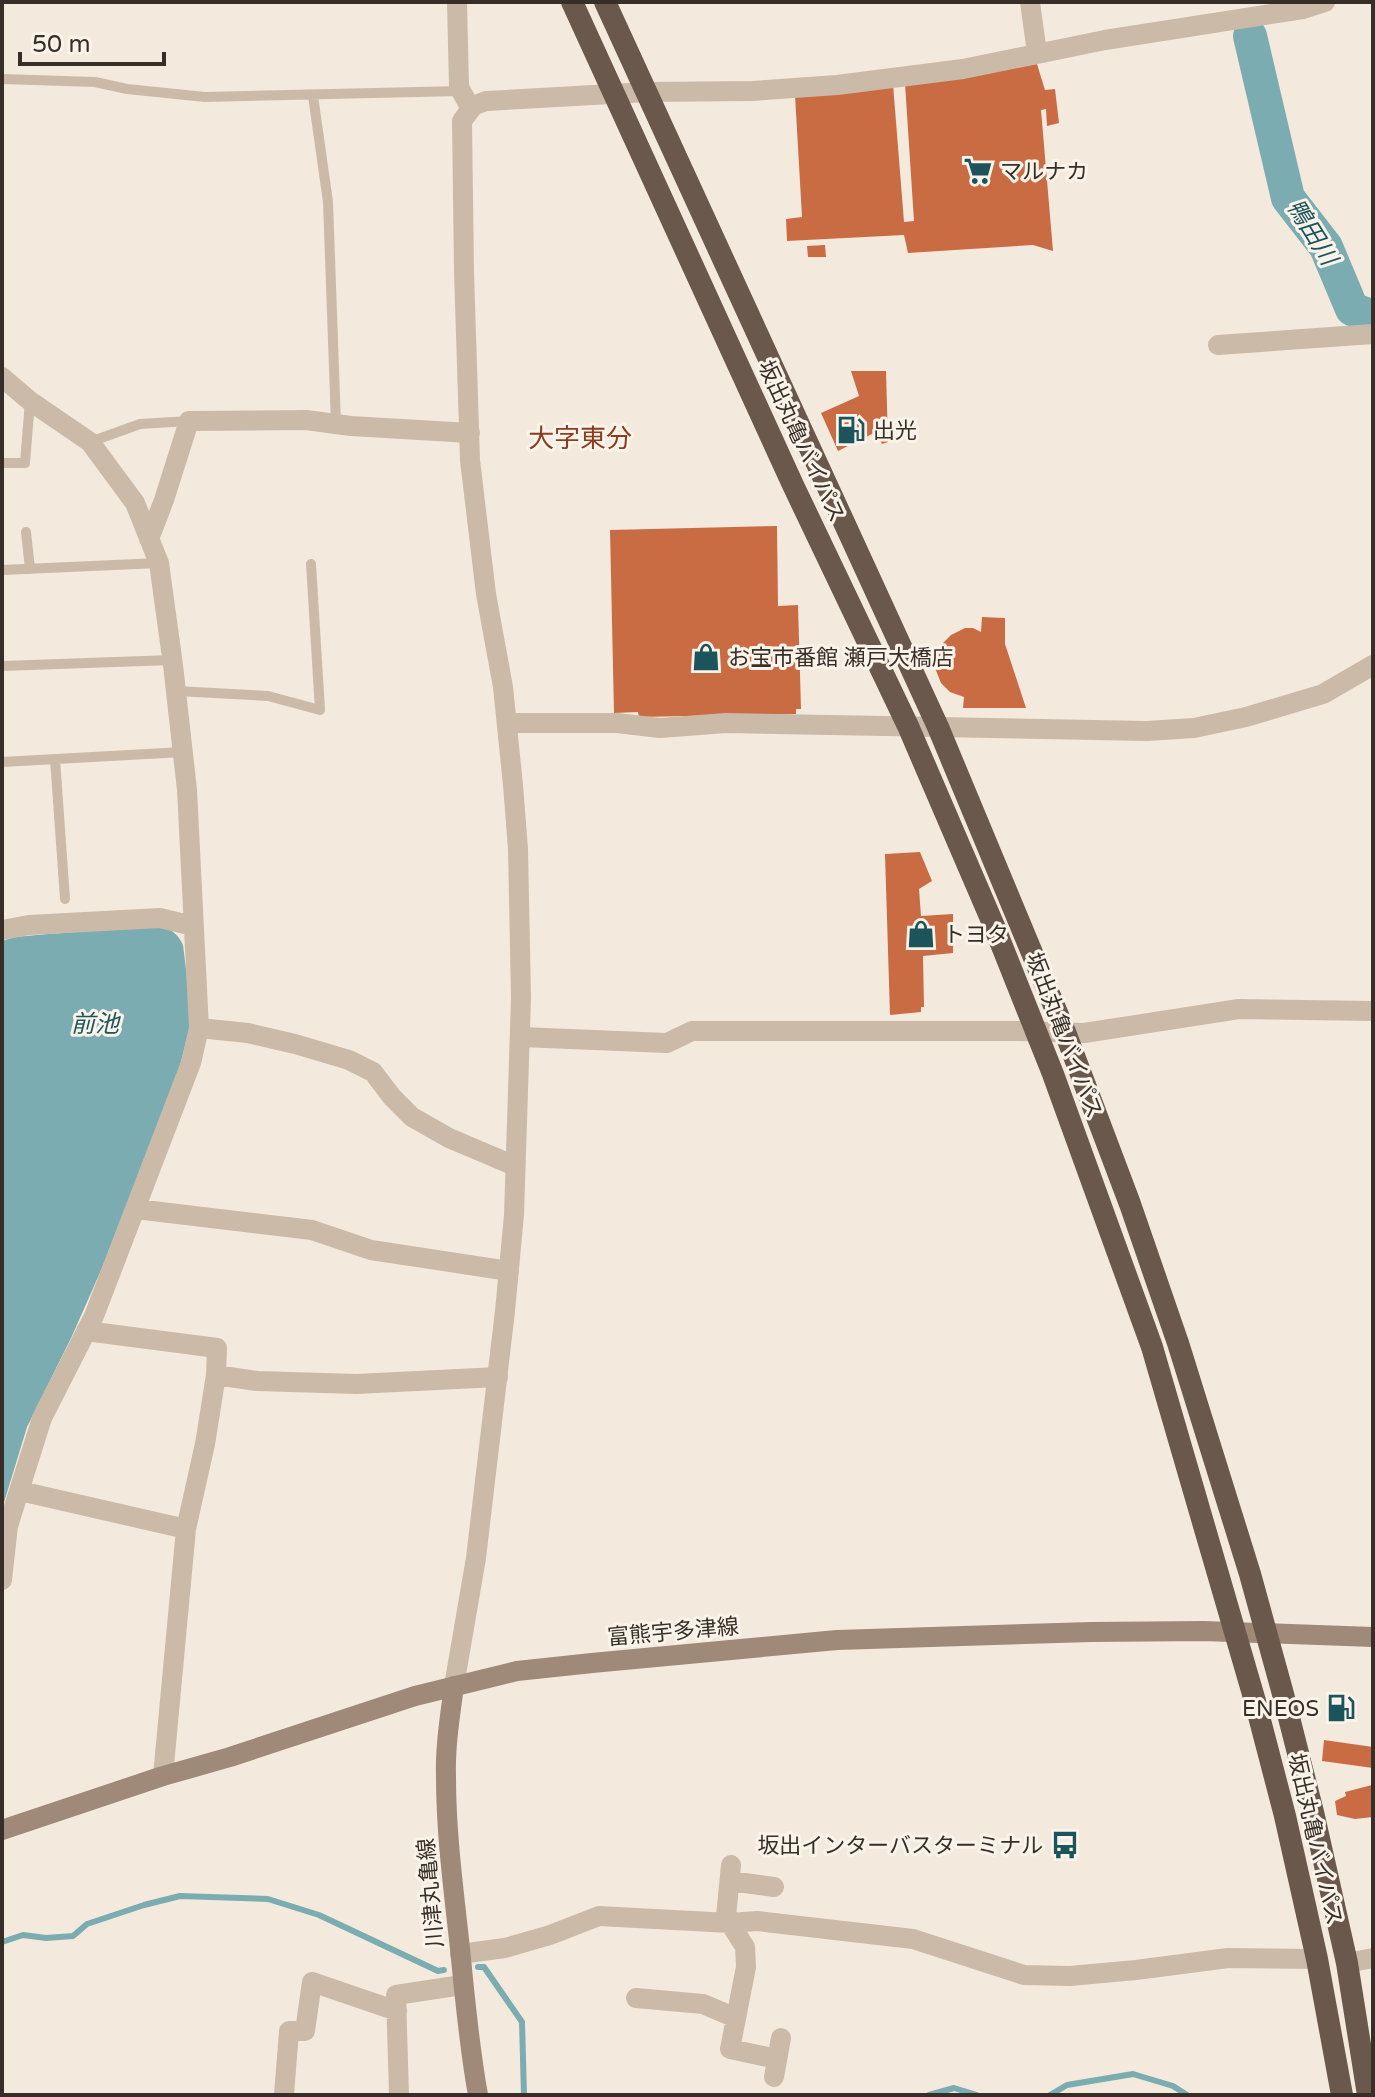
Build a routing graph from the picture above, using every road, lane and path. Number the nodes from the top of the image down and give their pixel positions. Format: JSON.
{"nodes":[{"id":1,"x":457,"y":2,"type":"edge"},
{"id":2,"x":572,"y":2,"type":"edge"},
{"id":3,"x":605,"y":2,"type":"edge"},
{"id":4,"x":1030,"y":2,"type":"edge"},
{"id":5,"x":1325,"y":2,"type":"edge"},
{"id":6,"x":1037,"y":53,"type":"junction"},
{"id":7,"x":2,"y":79,"type":"edge"},
{"id":8,"x":647,"y":92,"type":"junction"},
{"id":9,"x":615,"y":94,"type":"junction"},
{"id":10,"x":313,"y":96,"type":"junction"},
{"id":11,"x":466,"y":100,"type":"junction"},
{"id":12,"x":1373,"y":334,"type":"edge"},
{"id":13,"x":1218,"y":345,"type":"dead end"},
{"id":14,"x":2,"y":377,"type":"edge"},
{"id":15,"x":30,"y":401,"type":"junction"},
{"id":16,"x":189,"y":421,"type":"junction"},
{"id":17,"x":336,"y":424,"type":"junction"},
{"id":18,"x":470,"y":433,"type":"junction"},
{"id":19,"x":90,"y":442,"type":"junction"},
{"id":20,"x":2,"y":463,"type":"edge"},
{"id":21,"x":26,"y":532,"type":"dead end"},
{"id":22,"x":149,"y":539,"type":"junction"},
{"id":23,"x":159,"y":563,"type":"junction"},
{"id":24,"x":311,"y":564,"type":"dead end"},
{"id":25,"x":30,"y":569,"type":"junction"},
{"id":26,"x":2,"y":570,"type":"edge"},
{"id":27,"x":172,"y":660,"type":"junction"},
{"id":28,"x":1373,"y":665,"type":"edge"},
{"id":29,"x":2,"y":666,"type":"edge"},
{"id":30,"x":176,"y":691,"type":"junction"},
{"id":31,"x":507,"y":723,"type":"junction"},
{"id":32,"x":908,"y":726,"type":"junction"},
{"id":33,"x":938,"y":727,"type":"junction"},
{"id":34,"x":183,"y":752,"type":"junction"},
{"id":35,"x":55,"y":759,"type":"junction"},
{"id":36,"x":2,"y":762,"type":"edge"},
{"id":37,"x":65,"y":899,"type":"dead end"},
{"id":38,"x":193,"y":926,"type":"junction"},
{"id":39,"x":2,"y":930,"type":"edge"},
{"id":40,"x":1373,"y":1011,"type":"edge"},
{"id":41,"x":199,"y":1028,"type":"junction"},
{"id":42,"x":1037,"y":1032,"type":"junction"},
{"id":43,"x":1065,"y":1032,"type":"junction"},
{"id":44,"x":521,"y":1037,"type":"junction"},
{"id":45,"x":515,"y":1166,"type":"junction"},
{"id":46,"x":136,"y":1209,"type":"junction"},
{"id":47,"x":509,"y":1271,"type":"junction"},
{"id":48,"x":86,"y":1331,"type":"junction"},
{"id":49,"x":216,"y":1375,"type":"junction"},
{"id":50,"x":498,"y":1377,"type":"junction"},
{"id":51,"x":20,"y":1491,"type":"junction"},
{"id":52,"x":186,"y":1529,"type":"junction"},
{"id":53,"x":2,"y":1580,"type":"edge"},
{"id":54,"x":1234,"y":1631,"type":"junction"},
{"id":55,"x":1265,"y":1632,"type":"junction"},
{"id":56,"x":1373,"y":1637,"type":"edge"},
{"id":57,"x":454,"y":1686,"type":"junction"},
{"id":58,"x":163,"y":1776,"type":"junction"},
{"id":59,"x":2,"y":1830,"type":"edge"},
{"id":60,"x":774,"y":1887,"type":"dead end"},
{"id":61,"x":730,"y":1923,"type":"junction"},
{"id":62,"x":460,"y":1954,"type":"junction"},
{"id":63,"x":1373,"y":1958,"type":"edge"},
{"id":64,"x":1317,"y":1959,"type":"junction"},
{"id":65,"x":1347,"y":1963,"type":"junction"},
{"id":66,"x":462,"y":1985,"type":"junction"},
{"id":67,"x":636,"y":1998,"type":"dead end"},
{"id":68,"x":397,"y":2011,"type":"junction"},
{"id":69,"x":736,"y":2018,"type":"junction"},
{"id":70,"x":777,"y":2058,"type":"dead end"},
{"id":71,"x":284,"y":2095,"type":"edge"},
{"id":72,"x":399,"y":2095,"type":"edge"},
{"id":73,"x":478,"y":2095,"type":"edge"},
{"id":74,"x":1342,"y":2095,"type":"edge"},
{"id":75,"x":1368,"y":2095,"type":"edge"}],
"edges":[{"from":1,"to":11,"type":"street"},
{"from":2,"to":9,"type":"highway","name":"坂出丸亀バイパス"},
{"from":3,"to":8,"type":"highway","name":"坂出丸亀バイパス"},
{"from":4,"to":6,"type":"street"},
{"from":5,"to":6,"type":"street"},
{"from":6,"to":8,"type":"street"},
{"from":7,"to":10,"type":"lane"},
{"from":8,"to":9,"type":"street"},
{"from":8,"to":33,"type":"highway","name":"坂出丸亀バイパス"},
{"from":9,"to":11,"type":"street"},
{"from":9,"to":32,"type":"highway","name":"坂出丸亀バイパス"},
{"from":10,"to":11,"type":"lane"},
{"from":10,"to":17,"type":"lane"},
{"from":11,"to":18,"type":"street"},
{"from":12,"to":13,"type":"street"},
{"from":14,"to":15,"type":"street"},
{"from":15,"to":19,"type":"street"},
{"from":15,"to":20,"type":"lane"},
{"from":16,"to":17,"type":"street"},
{"from":16,"to":19,"type":"lane"},
{"from":16,"to":22,"type":"street"},
{"from":17,"to":18,"type":"street"},
{"from":18,"to":31,"type":"street"},
{"from":19,"to":22,"type":"street"},
{"from":21,"to":25,"type":"lane"},
{"from":22,"to":23,"type":"street"},
{"from":23,"to":25,"type":"lane"},
{"from":23,"to":27,"type":"street"},
{"from":24,"to":30,"type":"lane"},
{"from":25,"to":26,"type":"lane"},
{"from":27,"to":29,"type":"lane"},
{"from":27,"to":30,"type":"street"},
{"from":28,"to":33,"type":"street"},
{"from":30,"to":34,"type":"street"},
{"from":31,"to":32,"type":"street"},
{"from":31,"to":44,"type":"street"},
{"from":32,"to":33,"type":"street"},
{"from":32,"to":42,"type":"highway","name":"坂出丸亀バイパス"},
{"from":33,"to":43,"type":"highway","name":"坂出丸亀バイパス"},
{"from":34,"to":35,"type":"lane"},
{"from":34,"to":38,"type":"street"},
{"from":35,"to":36,"type":"lane"},
{"from":35,"to":37,"type":"lane"},
{"from":38,"to":39,"type":"street"},
{"from":38,"to":41,"type":"street"},
{"from":40,"to":43,"type":"street"},
{"from":41,"to":45,"type":"street"},
{"from":41,"to":46,"type":"street"},
{"from":42,"to":43,"type":"street"},
{"from":42,"to":44,"type":"street"},
{"from":42,"to":54,"type":"highway","name":"坂出丸亀バイパス"},
{"from":43,"to":55,"type":"highway","name":"坂出丸亀バイパス"},
{"from":44,"to":45,"type":"street"},
{"from":45,"to":47,"type":"street"},
{"from":46,"to":47,"type":"street"},
{"from":46,"to":48,"type":"street"},
{"from":47,"to":50,"type":"street"},
{"from":48,"to":49,"type":"street"},
{"from":48,"to":51,"type":"street"},
{"from":49,"to":50,"type":"street"},
{"from":49,"to":52,"type":"street"},
{"from":50,"to":57,"type":"street"},
{"from":51,"to":52,"type":"street"},
{"from":51,"to":53,"type":"street"},
{"from":52,"to":58,"type":"street"},
{"from":54,"to":55,"type":"main road","name":"富熊宇多津線"},
{"from":54,"to":57,"type":"main road","name":"富熊宇多津線"},
{"from":54,"to":64,"type":"highway","name":"坂出丸亀バイパス"},
{"from":55,"to":56,"type":"main road","name":"富熊宇多津線"},
{"from":55,"to":65,"type":"highway","name":"坂出丸亀バイパス"},
{"from":57,"to":58,"type":"main road","name":"富熊宇多津線"},
{"from":57,"to":62,"type":"main road","name":"川津丸亀線"},
{"from":58,"to":59,"type":"main road","name":"富熊宇多津線"},
{"from":60,"to":61,"type":"street"},
{"from":61,"to":62,"type":"street"},
{"from":61,"to":64,"type":"street"},
{"from":61,"to":69,"type":"street"},
{"from":62,"to":66,"type":"main road","name":"川津丸亀線"},
{"from":63,"to":65,"type":"street"},
{"from":64,"to":74,"type":"highway","name":"坂出丸亀バイパス"},
{"from":65,"to":75,"type":"highway","name":"坂出丸亀バイパス"},
{"from":66,"to":68,"type":"street"},
{"from":66,"to":73,"type":"main road","name":"川津丸亀線"},
{"from":67,"to":69,"type":"street"},
{"from":68,"to":71,"type":"street"},
{"from":68,"to":72,"type":"street"},
{"from":69,"to":70,"type":"street"}]}
